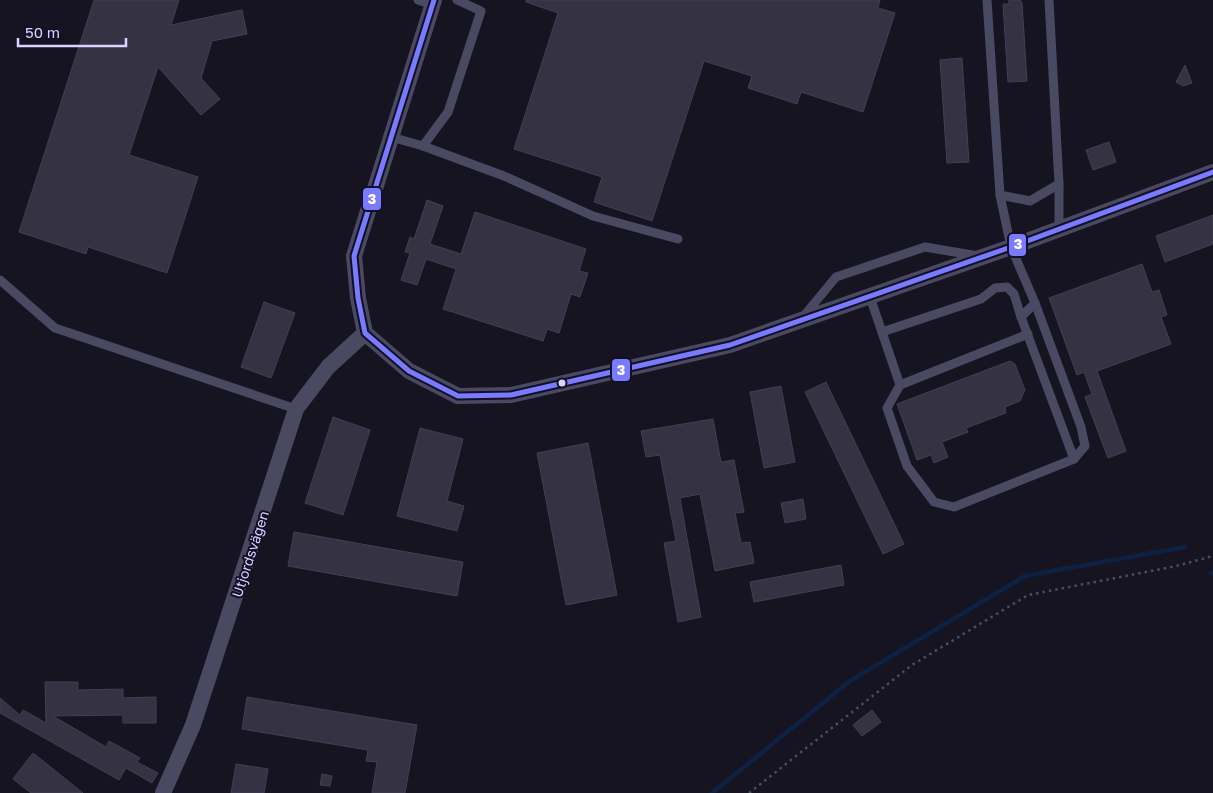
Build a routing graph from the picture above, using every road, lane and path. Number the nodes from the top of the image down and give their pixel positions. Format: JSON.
{"nodes":[{"id":1,"x":457,"y":0,"type":"edge"},
{"id":2,"x":987,"y":0,"type":"edge"},
{"id":3,"x":991,"y":0,"type":"edge"},
{"id":4,"x":1049,"y":0,"type":"edge"},
{"id":5,"x":428,"y":2,"type":"edge"},
{"id":6,"x":989,"y":15,"type":"junction"},
{"id":7,"x":391,"y":137,"type":"junction"},
{"id":8,"x":423,"y":146,"type":"junction"},
{"id":9,"x":1213,"y":172,"type":"edge"},
{"id":10,"x":1059,"y":184,"type":"junction"},
{"id":11,"x":1000,"y":195,"type":"junction"},
{"id":12,"x":1059,"y":229,"type":"junction"},
{"id":13,"x":678,"y":239,"type":"dead end"},
{"id":14,"x":1011,"y":247,"type":"junction"},
{"id":15,"x":980,"y":257,"type":"junction"},
{"id":16,"x":0,"y":280,"type":"edge"},
{"id":17,"x":870,"y":297,"type":"junction"},
{"id":18,"x":1034,"y":303,"type":"junction"},
{"id":19,"x":1021,"y":318,"type":"junction"},
{"id":20,"x":799,"y":321,"type":"junction"},
{"id":21,"x":882,"y":332,"type":"junction"},
{"id":22,"x":365,"y":333,"type":"junction"},
{"id":23,"x":1028,"y":334,"type":"junction"},
{"id":24,"x":900,"y":385,"type":"junction"},
{"id":25,"x":296,"y":409,"type":"junction"},
{"id":26,"x":1074,"y":460,"type":"junction"},
{"id":27,"x":1213,"y":556,"type":"edge"},
{"id":28,"x":163,"y":793,"type":"edge"},
{"id":29,"x":749,"y":793,"type":"edge"}],
"edges":[{"from":1,"to":8,"type":"lane"},
{"from":2,"to":6,"type":"lane"},
{"from":3,"to":6,"type":"lane"},
{"from":4,"to":10,"type":"lane"},
{"from":5,"to":7,"type":"street"},
{"from":6,"to":11,"type":"lane"},
{"from":7,"to":8,"type":"lane"},
{"from":7,"to":22,"type":"street"},
{"from":8,"to":13,"type":"lane"},
{"from":9,"to":12,"type":"street"},
{"from":10,"to":11,"type":"lane"},
{"from":10,"to":12,"type":"lane"},
{"from":11,"to":14,"type":"lane"},
{"from":12,"to":14,"type":"street"},
{"from":14,"to":15,"type":"street"},
{"from":14,"to":18,"type":"lane"},
{"from":15,"to":17,"type":"street"},
{"from":15,"to":20,"type":"lane"},
{"from":16,"to":25,"type":"lane"},
{"from":17,"to":20,"type":"street"},
{"from":17,"to":21,"type":"lane"},
{"from":18,"to":19,"type":"lane"},
{"from":18,"to":26,"type":"lane"},
{"from":19,"to":21,"type":"lane"},
{"from":19,"to":23,"type":"lane"},
{"from":20,"to":22,"type":"street"},
{"from":21,"to":24,"type":"lane"},
{"from":22,"to":25,"type":"street","name":"Utjordsvägen"},
{"from":23,"to":24,"type":"lane"},
{"from":23,"to":26,"type":"lane"},
{"from":24,"to":26,"type":"lane"},
{"from":25,"to":28,"type":"street","name":"Utjordsvägen"},
{"from":27,"to":29,"type":"path"}]}
